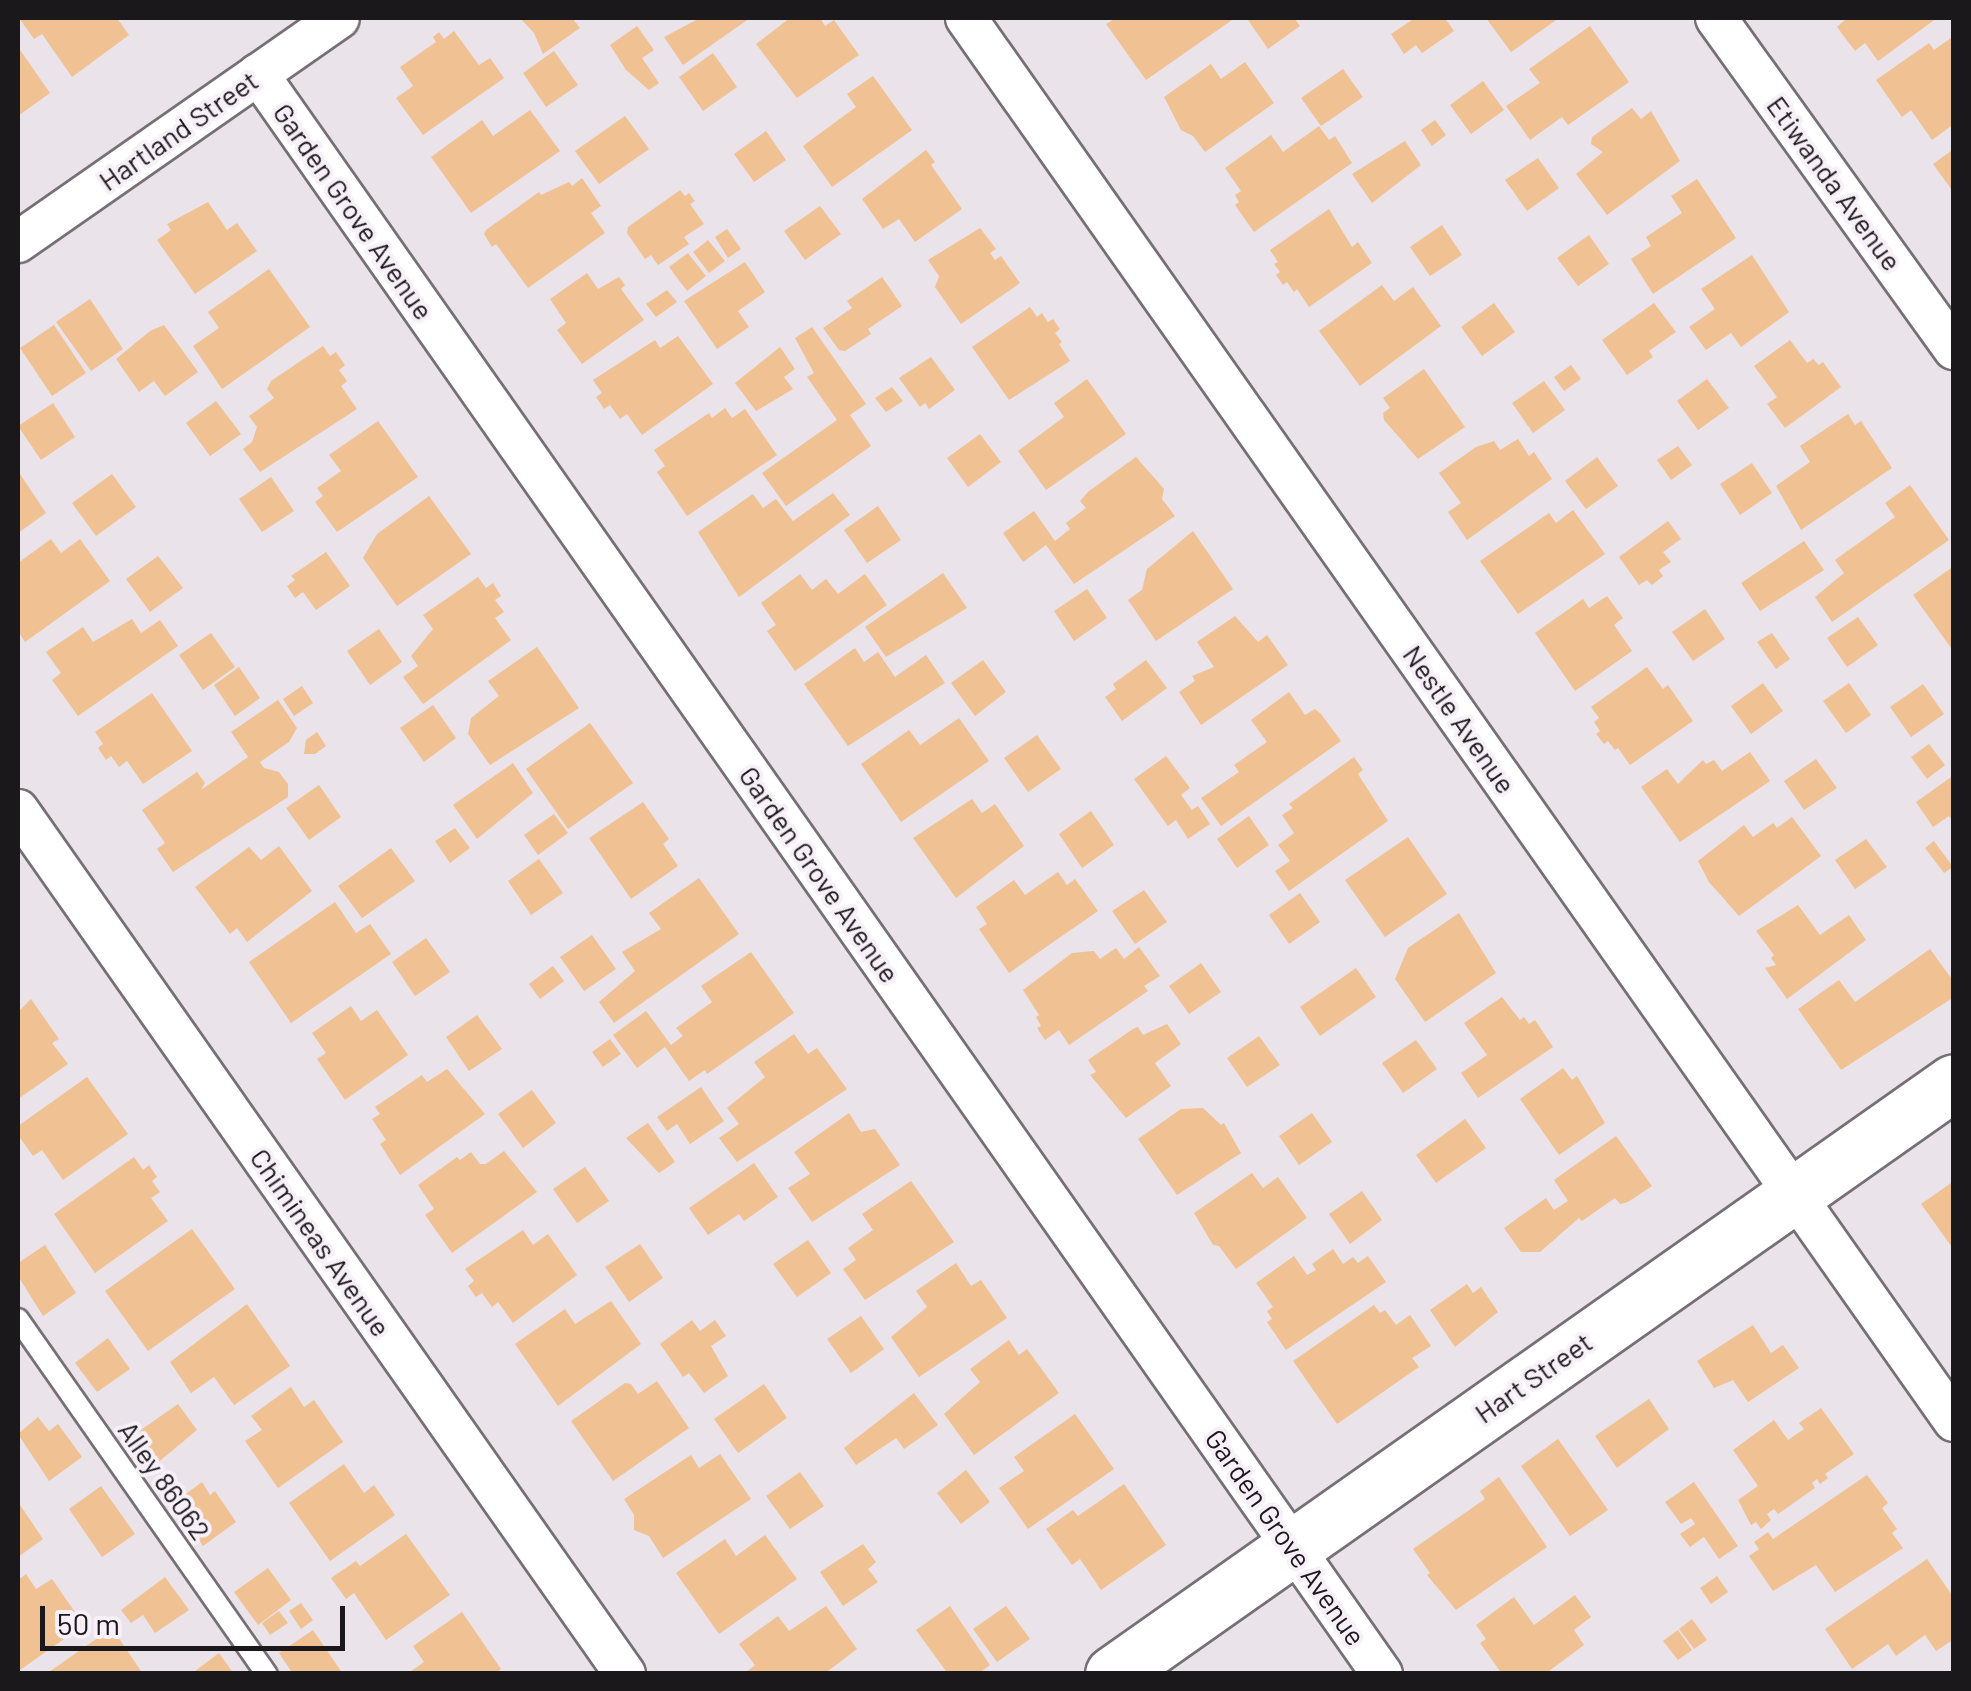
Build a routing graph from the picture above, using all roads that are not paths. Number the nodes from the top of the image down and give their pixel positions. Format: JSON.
{"nodes":[{"id":1,"x":338,"y":18,"type":"edge"},
{"id":2,"x":966,"y":18,"type":"edge"},
{"id":3,"x":1716,"y":18,"type":"edge"},
{"id":4,"x":258,"y":74,"type":"junction"},
{"id":5,"x":18,"y":242,"type":"edge"},
{"id":6,"x":1954,"y":348,"type":"edge"},
{"id":7,"x":18,"y":810,"type":"edge"},
{"id":8,"x":1954,"y":1082,"type":"edge"},
{"id":9,"x":1794,"y":1193,"type":"junction"},
{"id":10,"x":18,"y":1319,"type":"edge"},
{"id":11,"x":1954,"y":1421,"type":"edge"},
{"id":12,"x":1292,"y":1547,"type":"junction"},
{"id":13,"x":266,"y":1674,"type":"edge"},
{"id":14,"x":625,"y":1674,"type":"edge"},
{"id":15,"x":1113,"y":1674,"type":"edge"},
{"id":16,"x":1382,"y":1674,"type":"edge"}],
"edges":[{"from":1,"to":4,"type":"street","name":"Hartland Street"},
{"from":2,"to":9,"type":"street","name":"Nestle Avenue"},
{"from":3,"to":6,"type":"street","name":"Etiwanda Avenue"},
{"from":4,"to":5,"type":"street","name":"Hartland Street"},
{"from":4,"to":12,"type":"street","name":"Garden Grove Avenue"},
{"from":7,"to":14,"type":"street","name":"Chimineas Avenue"},
{"from":8,"to":9,"type":"street","name":"Hart Street"},
{"from":9,"to":11,"type":"street","name":"Nestle Avenue"},
{"from":9,"to":12,"type":"street","name":"Hart Street"},
{"from":10,"to":13,"type":"lane","name":"Alley 86062"},
{"from":12,"to":15,"type":"street","name":"Hart Street"},
{"from":12,"to":16,"type":"street","name":"Garden Grove Avenue"}]}
